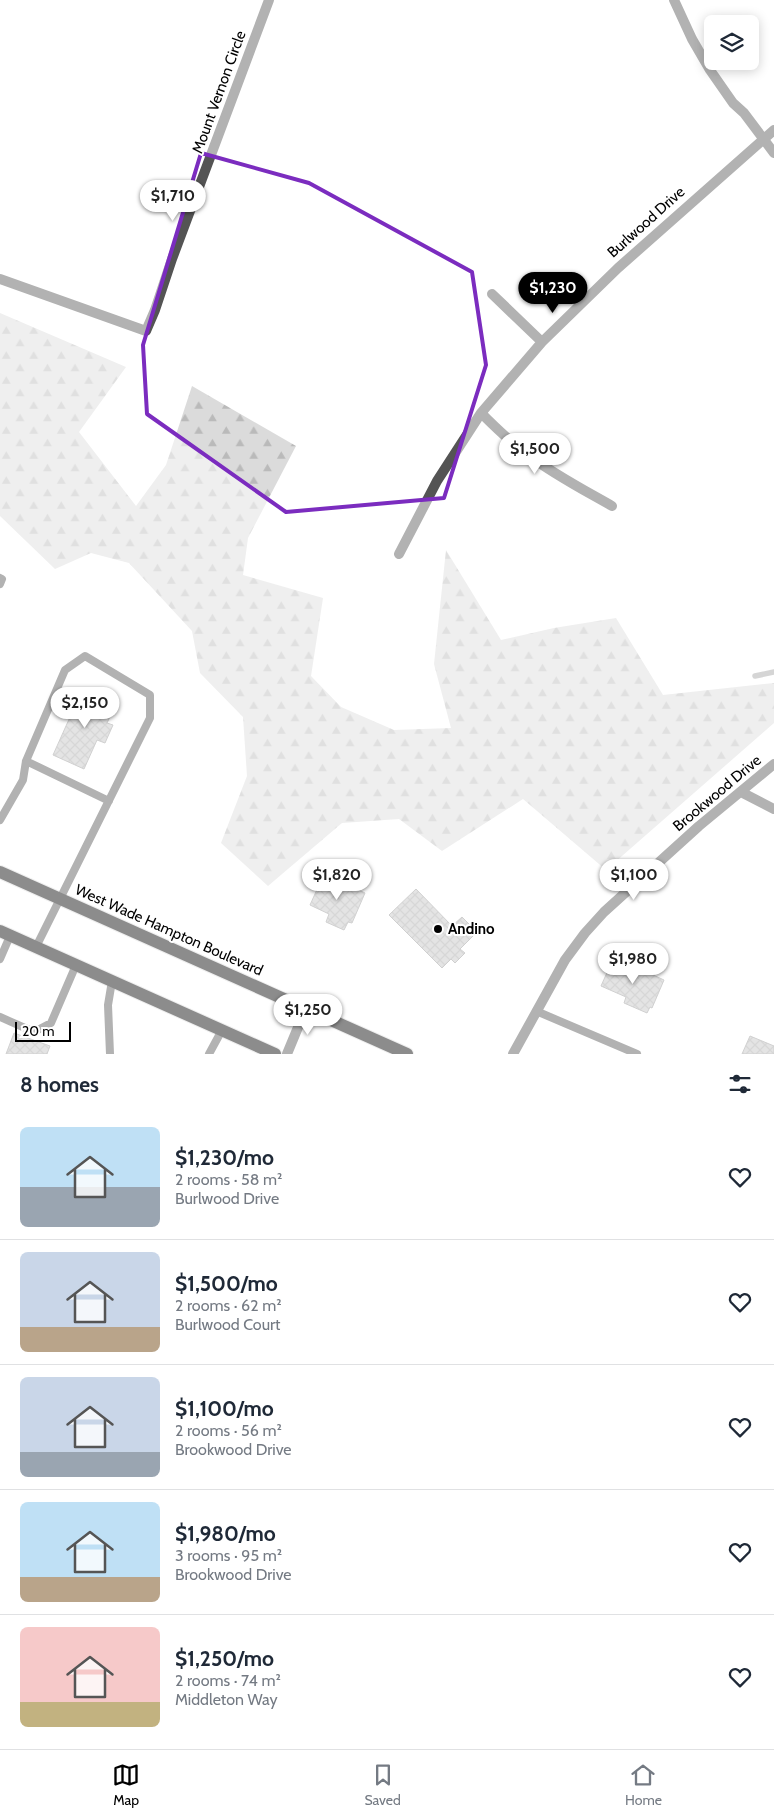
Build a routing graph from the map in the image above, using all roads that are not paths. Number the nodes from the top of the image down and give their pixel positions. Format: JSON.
{"nodes":[{"id":1,"x":269,"y":0,"type":"edge"},
{"id":2,"x":674,"y":0,"type":"edge"},
{"id":3,"x":774,"y":130,"type":"edge"},
{"id":4,"x":763,"y":139,"type":"junction"},
{"id":5,"x":774,"y":153,"type":"edge"},
{"id":6,"x":0,"y":279,"type":"edge"},
{"id":7,"x":492,"y":294,"type":"dead end"},
{"id":8,"x":542,"y":342,"type":"junction"},
{"id":9,"x":481,"y":413,"type":"junction"},
{"id":10,"x":612,"y":506,"type":"dead end"},
{"id":11,"x":399,"y":554,"type":"dead end"},
{"id":12,"x":0,"y":578,"type":"edge"},
{"id":13,"x":0,"y":584,"type":"edge"},
{"id":14,"x":26,"y":761,"type":"junction"},
{"id":15,"x":774,"y":764,"type":"edge"},
{"id":16,"x":741,"y":792,"type":"junction"},
{"id":17,"x":108,"y":801,"type":"junction"},
{"id":18,"x":774,"y":809,"type":"edge"},
{"id":19,"x":0,"y":820,"type":"edge"},
{"id":20,"x":0,"y":872,"type":"edge"},
{"id":21,"x":61,"y":899,"type":"junction"},
{"id":22,"x":5,"y":933,"type":"edge"},
{"id":23,"x":36,"y":948,"type":"junction"},
{"id":24,"x":0,"y":959,"type":"edge"},
{"id":25,"x":76,"y":965,"type":"junction"},
{"id":26,"x":112,"y":981,"type":"junction"},
{"id":27,"x":306,"y":1008,"type":"junction"},
{"id":28,"x":536,"y":1011,"type":"junction"},
{"id":29,"x":0,"y":1017,"type":"edge"},
{"id":30,"x":222,"y":1030,"type":"junction"},
{"id":31,"x":110,"y":1054,"type":"edge"},
{"id":32,"x":209,"y":1054,"type":"edge"},
{"id":33,"x":275,"y":1054,"type":"edge"},
{"id":34,"x":287,"y":1054,"type":"edge"},
{"id":35,"x":407,"y":1054,"type":"edge"},
{"id":36,"x":513,"y":1054,"type":"edge"},
{"id":37,"x":637,"y":1054,"type":"edge"}],
"edges":[{"from":1,"to":6,"type":"street","name":"Mount Vernon Circle"},
{"from":2,"to":4,"type":"street"},
{"from":3,"to":4,"type":"street","name":"Burlwood Drive"},
{"from":4,"to":5,"type":"street"},
{"from":4,"to":8,"type":"street","name":"Burlwood Drive"},
{"from":7,"to":8,"type":"street"},
{"from":8,"to":9,"type":"street","name":"Burlwood Drive"},
{"from":9,"to":10,"type":"street"},
{"from":9,"to":11,"type":"street","name":"Burlwood Drive"},
{"from":12,"to":13,"type":"lane"},
{"from":14,"to":17,"type":"lane"},
{"from":14,"to":17,"type":"lane"},
{"from":14,"to":19,"type":"lane"},
{"from":15,"to":16,"type":"street","name":"Brookwood Drive"},
{"from":16,"to":18,"type":"street"},
{"from":16,"to":28,"type":"street","name":"Brookwood Drive"},
{"from":17,"to":21,"type":"lane"},
{"from":20,"to":21,"type":"main road","name":"West Wade Hampton Boulevard"},
{"from":21,"to":23,"type":"lane"},
{"from":21,"to":27,"type":"main road","name":"West Wade Hampton Boulevard"},
{"from":22,"to":23,"type":"main road"},
{"from":22,"to":24,"type":"lane"},
{"from":23,"to":25,"type":"main road"},
{"from":25,"to":26,"type":"main road"},
{"from":25,"to":29,"type":"lane"},
{"from":26,"to":30,"type":"main road"},
{"from":26,"to":31,"type":"lane"},
{"from":27,"to":34,"type":"street"},
{"from":27,"to":35,"type":"main road","name":"West Wade Hampton Boulevard"},
{"from":28,"to":36,"type":"street","name":"Brookwood Drive"},
{"from":28,"to":37,"type":"lane"},
{"from":30,"to":32,"type":"lane"},
{"from":30,"to":33,"type":"main road"}]}
